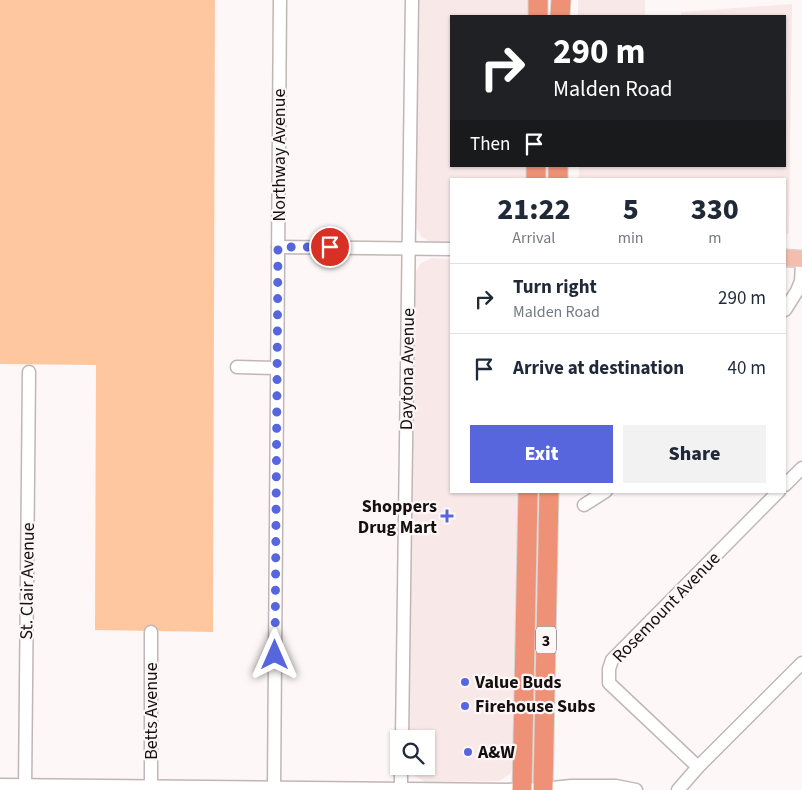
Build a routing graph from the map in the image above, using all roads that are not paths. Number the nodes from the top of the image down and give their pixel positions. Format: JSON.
{"nodes":[{"id":1,"x":280,"y":0,"type":"edge"},
{"id":2,"x":412,"y":0,"type":"edge"},
{"id":3,"x":538,"y":0,"type":"edge"},
{"id":4,"x":561,"y":0,"type":"edge"},
{"id":5,"x":538,"y":15,"type":"edge"},
{"id":6,"x":560,"y":15,"type":"edge"},
{"id":7,"x":278,"y":247,"type":"junction"},
{"id":8,"x":409,"y":249,"type":"junction"},
{"id":9,"x":450,"y":249,"type":"edge"},
{"id":10,"x":786,"y":258,"type":"edge"},
{"id":11,"x":802,"y":259,"type":"edge"},
{"id":12,"x":802,"y":265,"type":"edge"},
{"id":13,"x":786,"y":308,"type":"edge"},
{"id":14,"x":237,"y":367,"type":"dead end"},
{"id":15,"x":277,"y":368,"type":"junction"},
{"id":16,"x":29,"y":372,"type":"dead end"},
{"id":17,"x":802,"y":468,"type":"edge"},
{"id":18,"x":786,"y":484,"type":"edge"},
{"id":19,"x":528,"y":493,"type":"edge"},
{"id":20,"x":549,"y":493,"type":"edge"},
{"id":21,"x":603,"y":493,"type":"edge"},
{"id":22,"x":777,"y":493,"type":"edge"},
{"id":23,"x":584,"y":505,"type":"dead end"},
{"id":24,"x":151,"y":632,"type":"dead end"},
{"id":25,"x":802,"y":663,"type":"edge"},
{"id":26,"x":402,"y":730,"type":"edge"},
{"id":27,"x":698,"y":768,"type":"junction"},
{"id":28,"x":401,"y":775,"type":"edge"},
{"id":29,"x":0,"y":785,"type":"edge"},
{"id":30,"x":25,"y":788,"type":"edge"},
{"id":31,"x":151,"y":788,"type":"edge"},
{"id":32,"x":274,"y":789,"type":"edge"},
{"id":33,"x":401,"y":789,"type":"edge"},
{"id":34,"x":522,"y":790,"type":"edge"},
{"id":35,"x":543,"y":790,"type":"edge"},
{"id":36,"x":636,"y":790,"type":"edge"},
{"id":37,"x":678,"y":790,"type":"edge"}],
"edges":[{"from":1,"to":7,"type":"street","name":"Northway Avenue"},
{"from":2,"to":8,"type":"street","name":"Daytona Avenue"},
{"from":3,"to":5,"type":"highway"},
{"from":4,"to":6,"type":"highway"},
{"from":7,"to":8,"type":"street"},
{"from":7,"to":15,"type":"street","name":"Northway Avenue"},
{"from":8,"to":9,"type":"street"},
{"from":8,"to":26,"type":"street","name":"Daytona Avenue"},
{"from":10,"to":11,"type":"main road"},
{"from":12,"to":13,"type":"street"},
{"from":14,"to":15,"type":"street"},
{"from":15,"to":32,"type":"street","name":"Northway Avenue"},
{"from":16,"to":30,"type":"street","name":"St. Clair Avenue"},
{"from":17,"to":18,"type":"street"},
{"from":19,"to":34,"type":"highway","number":"3"},
{"from":20,"to":35,"type":"highway","number":"3"},
{"from":21,"to":23,"type":"street"},
{"from":22,"to":27,"type":"street","name":"Rosemount Avenue"},
{"from":24,"to":31,"type":"street","name":"Betts Avenue"},
{"from":25,"to":27,"type":"street"},
{"from":27,"to":37,"type":"street"},
{"from":28,"to":33,"type":"street"},
{"from":29,"to":30,"type":"street"},
{"from":30,"to":31,"type":"street"},
{"from":31,"to":32,"type":"street"},
{"from":32,"to":33,"type":"street"},
{"from":33,"to":34,"type":"street"},
{"from":34,"to":35,"type":"street"},
{"from":35,"to":36,"type":"street"}]}
